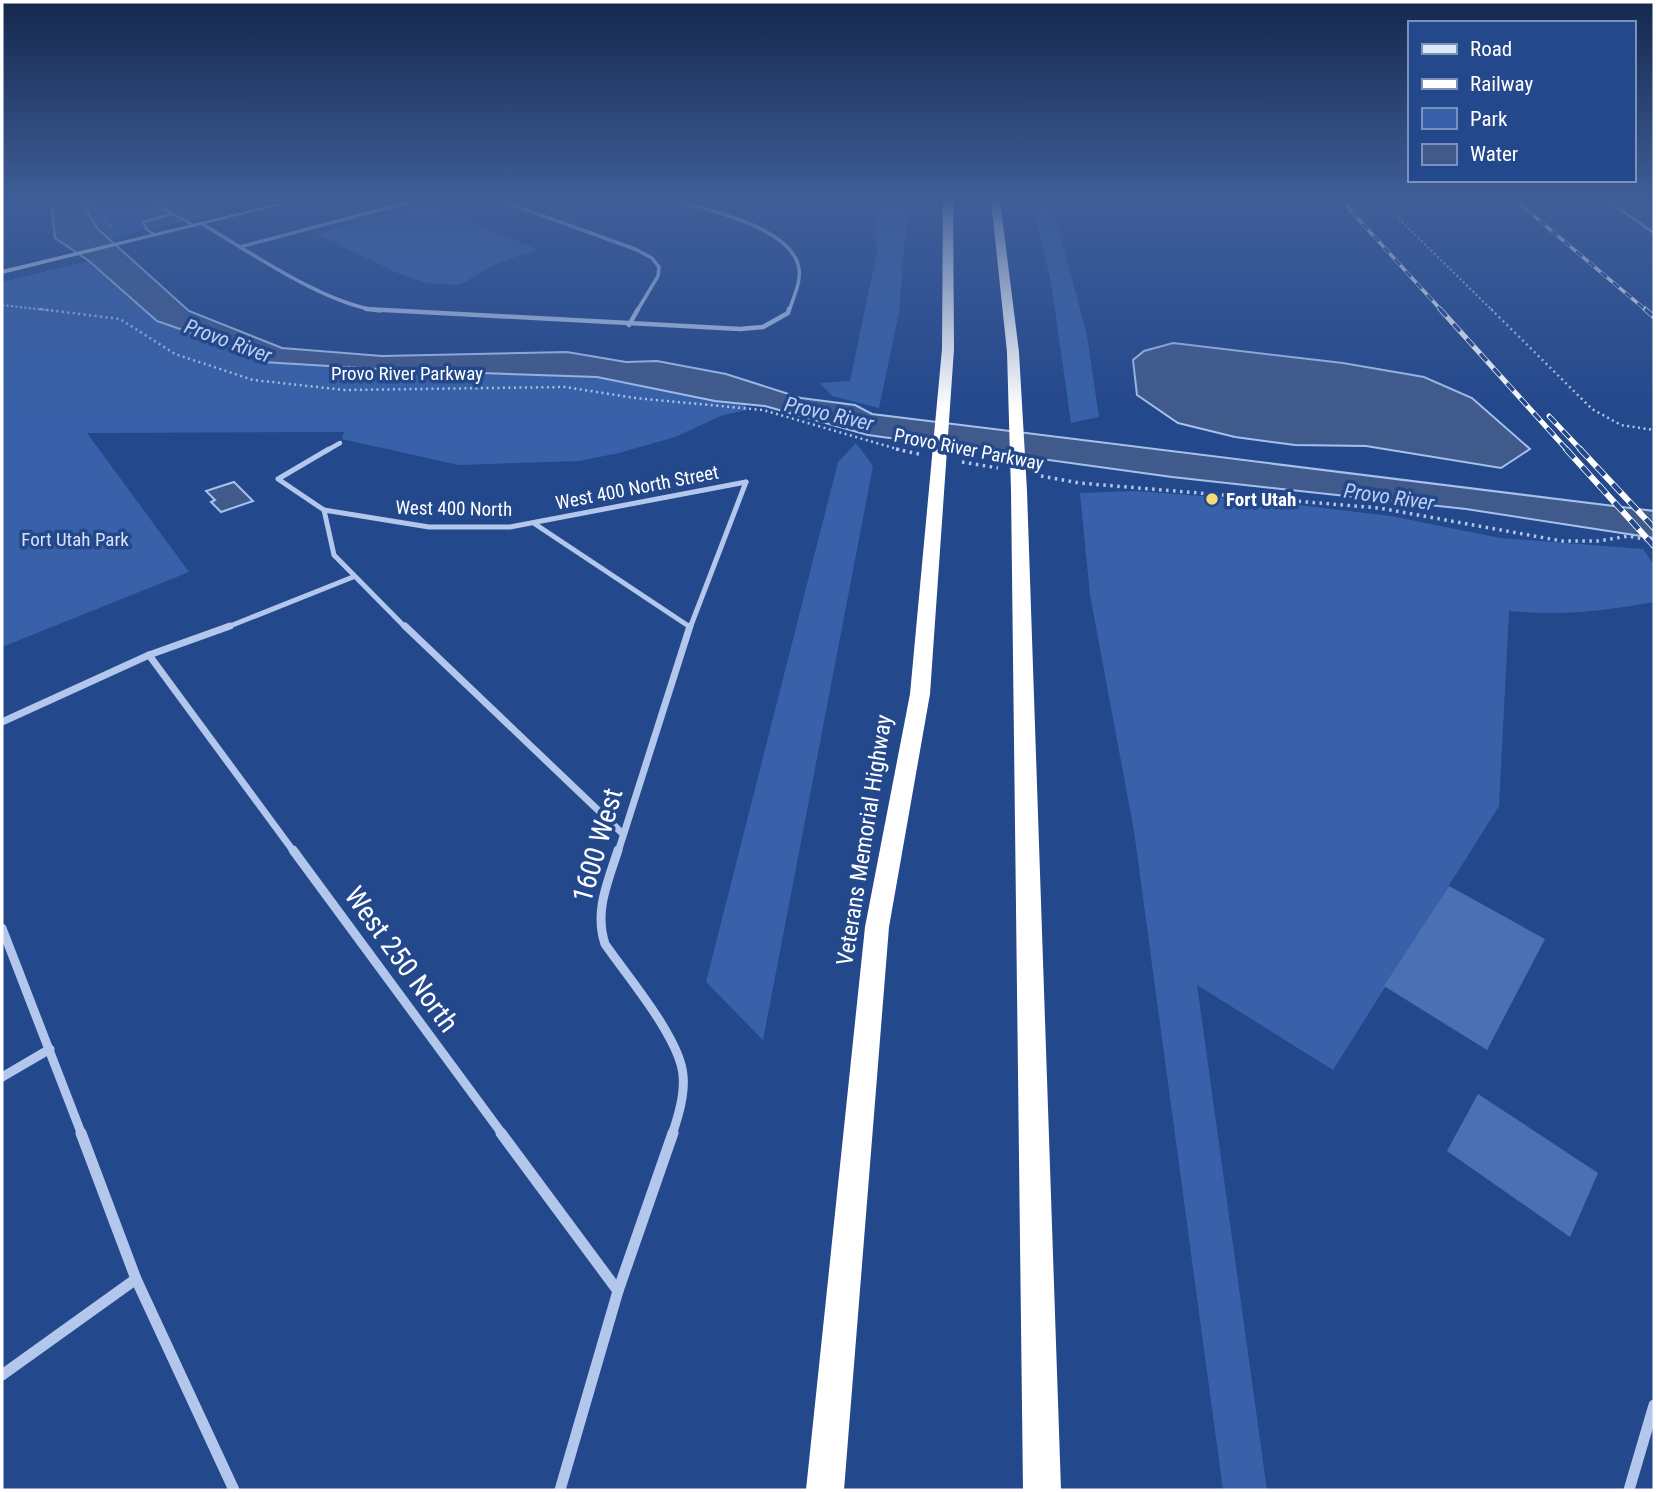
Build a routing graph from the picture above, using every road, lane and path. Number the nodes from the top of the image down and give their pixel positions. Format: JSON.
{"nodes":[{"id":1,"x":280,"y":270,"type":"edge"},
{"id":2,"x":659,"y":270,"type":"edge"},
{"id":3,"x":799,"y":270,"type":"edge"},
{"id":4,"x":949,"y":270,"type":"edge"},
{"id":5,"x":1004,"y":270,"type":"edge"},
{"id":6,"x":1450,"y":270,"type":"edge"},
{"id":7,"x":2,"y":305,"type":"edge"},
{"id":8,"x":629,"y":325,"type":"junction"},
{"id":9,"x":1654,"y":430,"type":"edge"},
{"id":10,"x":340,"y":443,"type":"dead end"},
{"id":11,"x":920,"y":454,"type":"dead end"},
{"id":12,"x":960,"y":461,"type":"dead end"},
{"id":13,"x":1000,"y":469,"type":"dead end"},
{"id":14,"x":1039,"y":476,"type":"dead end"},
{"id":15,"x":746,"y":482,"type":"joint"},
{"id":16,"x":324,"y":510,"type":"junction"},
{"id":17,"x":535,"y":524,"type":"junction"},
{"id":18,"x":1654,"y":541,"type":"edge"},
{"id":19,"x":353,"y":577,"type":"junction"},
{"id":20,"x":690,"y":627,"type":"junction"},
{"id":21,"x":149,"y":655,"type":"junction"},
{"id":22,"x":2,"y":722,"type":"edge"},
{"id":23,"x":622,"y":833,"type":"junction"},
{"id":24,"x":2,"y":928,"type":"edge"},
{"id":25,"x":50,"y":1049,"type":"junction"},
{"id":26,"x":2,"y":1077,"type":"edge"},
{"id":27,"x":136,"y":1279,"type":"junction"},
{"id":28,"x":618,"y":1291,"type":"junction"},
{"id":29,"x":2,"y":1375,"type":"edge"},
{"id":30,"x":1654,"y":1405,"type":"edge"},
{"id":31,"x":234,"y":1490,"type":"edge"},
{"id":32,"x":560,"y":1490,"type":"edge"},
{"id":33,"x":825,"y":1490,"type":"edge"},
{"id":34,"x":1042,"y":1490,"type":"edge"},
{"id":35,"x":1629,"y":1490,"type":"edge"}],
"edges":[{"from":1,"to":8,"type":"street"},
{"from":2,"to":8,"type":"street"},
{"from":3,"to":8,"type":"street"},
{"from":4,"to":33,"type":"highway","name":"Veterans Memorial Highway"},
{"from":5,"to":34,"type":"highway"},
{"from":6,"to":9,"type":"path"},
{"from":7,"to":11,"type":"path","name":"Provo River Parkway"},
{"from":10,"to":16,"type":"street"},
{"from":12,"to":13,"type":"path","name":"Provo River Parkway"},
{"from":14,"to":18,"type":"path","name":"Provo River Parkway"},
{"from":15,"to":17,"type":"street","name":"West 400 North Street"},
{"from":15,"to":20,"type":"street","name":"1600 West"},
{"from":16,"to":17,"type":"street","name":"West 400 North"},
{"from":16,"to":19,"type":"street"},
{"from":17,"to":20,"type":"street"},
{"from":19,"to":21,"type":"street"},
{"from":19,"to":23,"type":"street"},
{"from":20,"to":23,"type":"street","name":"1600 West"},
{"from":21,"to":22,"type":"street"},
{"from":21,"to":28,"type":"street","name":"West 250 North"},
{"from":23,"to":28,"type":"street","name":"1600 West"},
{"from":24,"to":25,"type":"street"},
{"from":25,"to":26,"type":"street"},
{"from":25,"to":27,"type":"street"},
{"from":27,"to":29,"type":"street"},
{"from":27,"to":31,"type":"street"},
{"from":28,"to":32,"type":"street","name":"1600 West"},
{"from":30,"to":35,"type":"street"}]}
